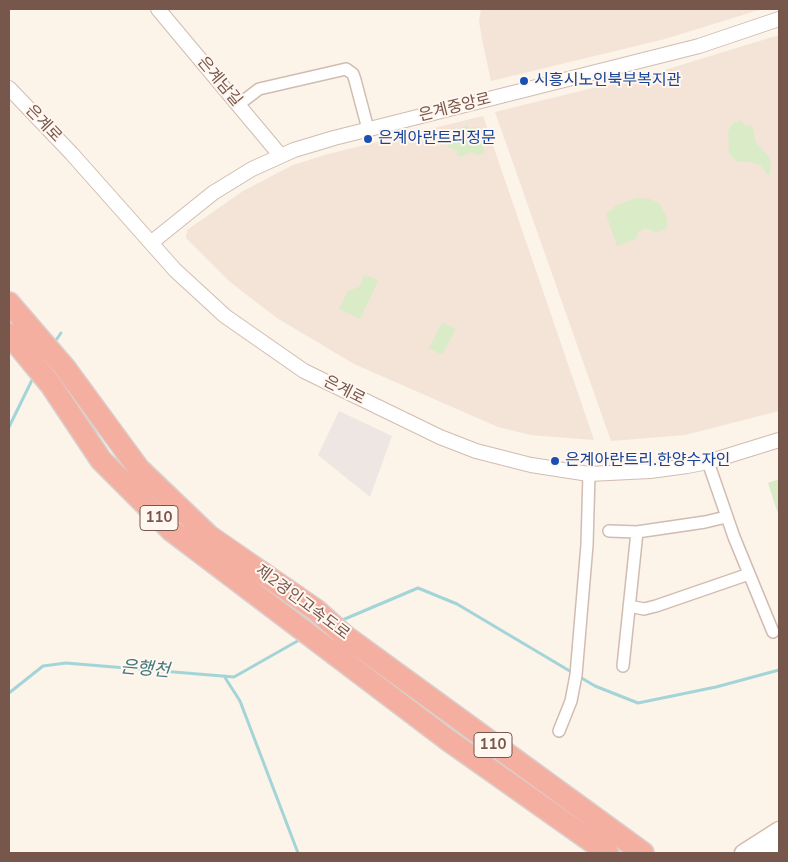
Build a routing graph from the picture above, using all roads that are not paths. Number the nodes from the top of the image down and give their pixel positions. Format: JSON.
{"nodes":[{"id":1,"x":158,"y":9,"type":"edge"},
{"id":2,"x":779,"y":19,"type":"edge"},
{"id":3,"x":9,"y":88,"type":"edge"},
{"id":4,"x":238,"y":105,"type":"junction"},
{"id":5,"x":368,"y":129,"type":"junction"},
{"id":6,"x":280,"y":155,"type":"junction"},
{"id":7,"x":152,"y":242,"type":"junction"},
{"id":8,"x":9,"y":303,"type":"edge"},
{"id":9,"x":9,"y":334,"type":"edge"},
{"id":10,"x":779,"y":440,"type":"edge"},
{"id":11,"x":708,"y":462,"type":"junction"},
{"id":12,"x":589,"y":474,"type":"junction"},
{"id":13,"x":726,"y":517,"type":"junction"},
{"id":14,"x":609,"y":530,"type":"dead end"},
{"id":15,"x":637,"y":532,"type":"junction"},
{"id":16,"x":749,"y":574,"type":"junction"},
{"id":17,"x":629,"y":606,"type":"junction"},
{"id":18,"x":772,"y":632,"type":"dead end"},
{"id":19,"x":623,"y":666,"type":"dead end"},
{"id":20,"x":559,"y":731,"type":"dead end"},
{"id":21,"x":779,"y":830,"type":"edge"},
{"id":22,"x":779,"y":845,"type":"edge"},
{"id":23,"x":608,"y":853,"type":"edge"},
{"id":24,"x":643,"y":853,"type":"edge"},
{"id":25,"x":743,"y":853,"type":"edge"},
{"id":26,"x":766,"y":853,"type":"edge"}],
"edges":[{"from":1,"to":4,"type":"street","name":"은계남길"},
{"from":2,"to":5,"type":"street","name":"은계중앙로"},
{"from":3,"to":7,"type":"street","name":"은계로"},
{"from":4,"to":5,"type":"street"},
{"from":4,"to":6,"type":"street","name":"은계남길"},
{"from":5,"to":6,"type":"street","name":"은계중앙로"},
{"from":6,"to":7,"type":"street","name":"은계중앙로"},
{"from":7,"to":12,"type":"street","name":"은계로"},
{"from":8,"to":24,"type":"highway","name":"제2경인고속도로","number":"110"},
{"from":9,"to":23,"type":"highway","name":"제2경인고속도로","number":"110"},
{"from":10,"to":11,"type":"street","name":"은계로"},
{"from":11,"to":12,"type":"street","name":"은계로"},
{"from":11,"to":13,"type":"street"},
{"from":12,"to":20,"type":"street"},
{"from":13,"to":15,"type":"street"},
{"from":13,"to":16,"type":"street"},
{"from":14,"to":15,"type":"street"},
{"from":15,"to":17,"type":"street"},
{"from":16,"to":17,"type":"street"},
{"from":16,"to":18,"type":"street"},
{"from":17,"to":19,"type":"street"},
{"from":21,"to":25,"type":"main road"},
{"from":22,"to":26,"type":"main road"}]}
